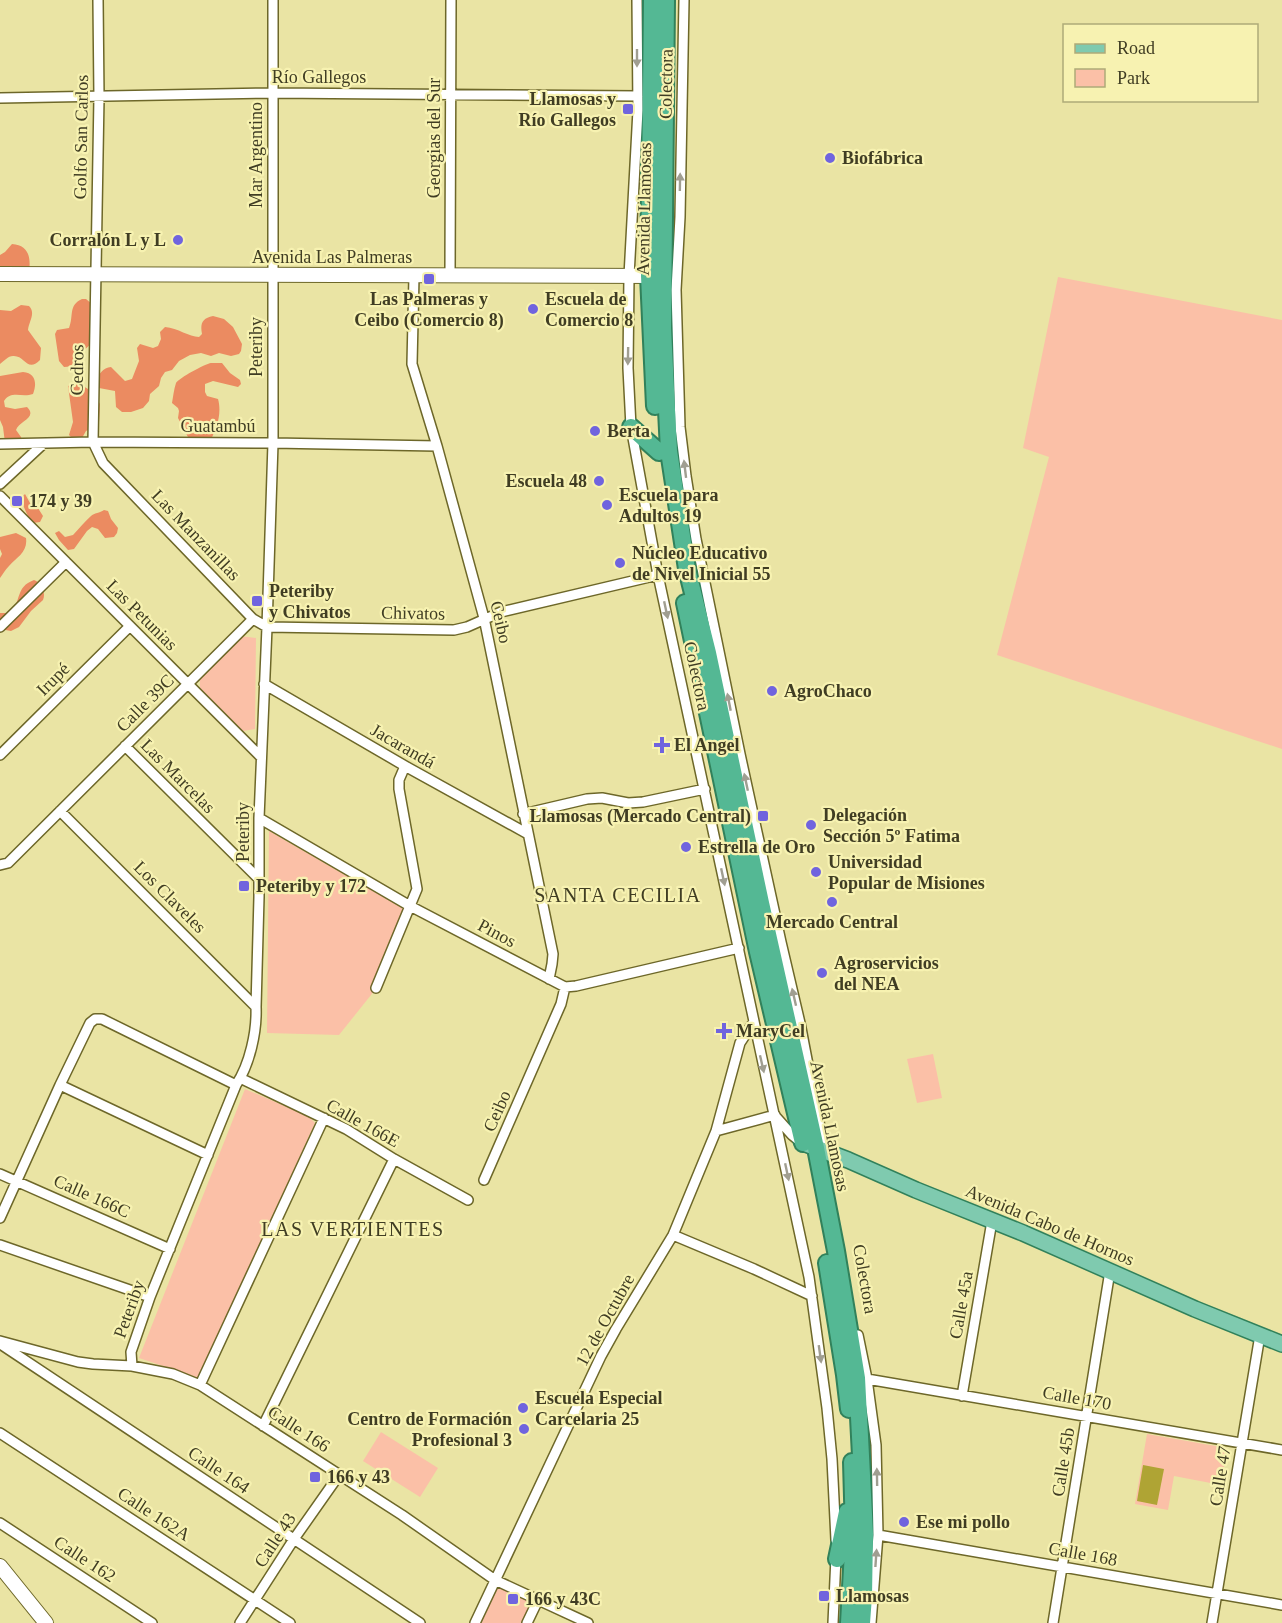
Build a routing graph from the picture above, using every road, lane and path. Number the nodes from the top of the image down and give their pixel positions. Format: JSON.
{"nodes":[{"id":1,"x":98,"y":0,"type":"edge"},
{"id":2,"x":273,"y":0,"type":"edge"},
{"id":3,"x":451,"y":0,"type":"edge"},
{"id":4,"x":637,"y":0,"type":"edge"},
{"id":5,"x":652,"y":0,"type":"edge"},
{"id":6,"x":666,"y":0,"type":"edge"},
{"id":7,"x":684,"y":0,"type":"edge"},
{"id":8,"x":273,"y":93,"type":"junction"},
{"id":9,"x":451,"y":94,"type":"junction"},
{"id":10,"x":638,"y":96,"type":"junction"},
{"id":11,"x":99,"y":97,"type":"junction"},
{"id":12,"x":0,"y":98,"type":"edge"},
{"id":13,"x":632,"y":238,"type":"junction"},
{"id":14,"x":664,"y":240,"type":"junction"},
{"id":15,"x":0,"y":274,"type":"edge"},
{"id":16,"x":95,"y":274,"type":"junction"},
{"id":17,"x":272,"y":275,"type":"junction"},
{"id":18,"x":414,"y":276,"type":"junction"},
{"id":19,"x":450,"y":276,"type":"junction"},
{"id":20,"x":630,"y":276,"type":"junction"},
{"id":21,"x":663,"y":276,"type":"junction"},
{"id":22,"x":676,"y":308,"type":"junction"},
{"id":23,"x":663,"y":328,"type":"junction"},
{"id":24,"x":631,"y":427,"type":"junction"},
{"id":25,"x":93,"y":442,"type":"junction"},
{"id":26,"x":273,"y":443,"type":"junction"},
{"id":27,"x":0,"y":444,"type":"edge"},
{"id":28,"x":43,"y":444,"type":"junction"},
{"id":29,"x":437,"y":446,"type":"junction"},
{"id":30,"x":659,"y":452,"type":"junction"},
{"id":31,"x":103,"y":463,"type":"joint"},
{"id":32,"x":0,"y":484,"type":"edge"},
{"id":33,"x":0,"y":496,"type":"edge"},
{"id":34,"x":66,"y":562,"type":"junction"},
{"id":35,"x":658,"y":575,"type":"junction"},
{"id":36,"x":484,"y":618,"type":"junction"},
{"id":37,"x":253,"y":619,"type":"junction"},
{"id":38,"x":130,"y":626,"type":"junction"},
{"id":39,"x":0,"y":627,"type":"edge"},
{"id":40,"x":267,"y":627,"type":"junction"},
{"id":41,"x":714,"y":652,"type":"junction"},
{"id":42,"x":187,"y":684,"type":"junction"},
{"id":43,"x":264,"y":684,"type":"junction"},
{"id":44,"x":125,"y":746,"type":"junction"},
{"id":45,"x":0,"y":755,"type":"edge"},
{"id":46,"x":735,"y":755,"type":"junction"},
{"id":47,"x":261,"y":757,"type":"junction"},
{"id":48,"x":405,"y":766,"type":"junction"},
{"id":49,"x":705,"y":789,"type":"junction"},
{"id":50,"x":60,"y":811,"type":"junction"},
{"id":51,"x":523,"y":814,"type":"junction"},
{"id":52,"x":259,"y":818,"type":"junction"},
{"id":53,"x":528,"y":834,"type":"junction"},
{"id":54,"x":4,"y":864,"type":"edge"},
{"id":55,"x":259,"y":879,"type":"junction"},
{"id":56,"x":410,"y":906,"type":"junction"},
{"id":57,"x":739,"y":948,"type":"junction"},
{"id":58,"x":773,"y":959,"type":"junction"},
{"id":59,"x":743,"y":965,"type":"junction"},
{"id":60,"x":549,"y":979,"type":"junction"},
{"id":61,"x":565,"y":987,"type":"junction"},
{"id":62,"x":376,"y":988,"type":"dead end"},
{"id":63,"x":256,"y":1006,"type":"junction"},
{"id":64,"x":753,"y":1023,"type":"junction"},
{"id":65,"x":238,"y":1082,"type":"junction"},
{"id":66,"x":60,"y":1085,"type":"junction"},
{"id":67,"x":775,"y":1115,"type":"junction"},
{"id":68,"x":324,"y":1118,"type":"junction"},
{"id":69,"x":716,"y":1131,"type":"junction"},
{"id":70,"x":815,"y":1147,"type":"junction"},
{"id":71,"x":208,"y":1155,"type":"junction"},
{"id":72,"x":394,"y":1159,"type":"junction"},
{"id":73,"x":0,"y":1174,"type":"edge"},
{"id":74,"x":484,"y":1180,"type":"dead end"},
{"id":75,"x":17,"y":1181,"type":"junction"},
{"id":76,"x":468,"y":1200,"type":"dead end"},
{"id":77,"x":0,"y":1218,"type":"edge"},
{"id":78,"x":992,"y":1221,"type":"junction"},
{"id":79,"x":673,"y":1235,"type":"junction"},
{"id":80,"x":0,"y":1245,"type":"edge"},
{"id":81,"x":170,"y":1249,"type":"junction"},
{"id":82,"x":1110,"y":1271,"type":"junction"},
{"id":83,"x":812,"y":1296,"type":"junction"},
{"id":84,"x":150,"y":1297,"type":"junction"},
{"id":85,"x":1260,"y":1335,"type":"junction"},
{"id":86,"x":0,"y":1342,"type":"edge"},
{"id":87,"x":1282,"y":1344,"type":"edge"},
{"id":88,"x":132,"y":1366,"type":"junction"},
{"id":89,"x":867,"y":1379,"type":"junction"},
{"id":90,"x":200,"y":1385,"type":"junction"},
{"id":91,"x":962,"y":1396,"type":"junction"},
{"id":92,"x":1087,"y":1417,"type":"junction"},
{"id":93,"x":263,"y":1426,"type":"junction"},
{"id":94,"x":0,"y":1433,"type":"edge"},
{"id":95,"x":1242,"y":1443,"type":"junction"},
{"id":96,"x":1282,"y":1450,"type":"edge"},
{"id":97,"x":339,"y":1475,"type":"junction"},
{"id":98,"x":852,"y":1490,"type":"junction"},
{"id":99,"x":0,"y":1523,"type":"edge"},
{"id":100,"x":878,"y":1535,"type":"junction"},
{"id":101,"x":294,"y":1539,"type":"junction"},
{"id":102,"x":837,"y":1559,"type":"junction"},
{"id":103,"x":0,"y":1566,"type":"edge"},
{"id":104,"x":1062,"y":1567,"type":"junction"},
{"id":105,"x":495,"y":1580,"type":"junction"},
{"id":106,"x":1217,"y":1593,"type":"junction"},
{"id":107,"x":538,"y":1600,"type":"junction"},
{"id":108,"x":255,"y":1601,"type":"junction"},
{"id":109,"x":1282,"y":1605,"type":"edge"},
{"id":110,"x":46,"y":1623,"type":"edge"},
{"id":111,"x":152,"y":1623,"type":"edge"},
{"id":112,"x":240,"y":1623,"type":"edge"},
{"id":113,"x":290,"y":1623,"type":"edge"},
{"id":114,"x":420,"y":1623,"type":"edge"},
{"id":115,"x":475,"y":1623,"type":"edge"},
{"id":116,"x":527,"y":1623,"type":"edge"},
{"id":117,"x":588,"y":1623,"type":"edge"},
{"id":118,"x":833,"y":1623,"type":"edge"},
{"id":119,"x":849,"y":1623,"type":"edge"},
{"id":120,"x":862,"y":1623,"type":"edge"},
{"id":121,"x":871,"y":1623,"type":"edge"},
{"id":122,"x":1053,"y":1623,"type":"edge"},
{"id":123,"x":1212,"y":1623,"type":"edge"}],
"edges":[{"from":1,"to":11,"type":"street","name":"Golfo San Carlos"},
{"from":2,"to":8,"type":"street","name":"Mar Argentino"},
{"from":3,"to":9,"type":"street","name":"Georgias del Sur"},
{"from":4,"to":10,"type":"street","name":"Colectora","one_way":true},
{"from":5,"to":14,"type":"highway","name":"Avenida Llamosas"},
{"from":6,"to":14,"type":"highway","name":"Avenida Llamosas"},
{"from":14,"to":7,"type":"street","name":"Colectora","one_way":true},
{"from":8,"to":9,"type":"street","name":"Río Gallegos"},
{"from":8,"to":11,"type":"street","name":"Río Gallegos"},
{"from":8,"to":17,"type":"street","name":"Mar Argentino"},
{"from":9,"to":10,"type":"street","name":"Río Gallegos"},
{"from":9,"to":19,"type":"street","name":"Georgias del Sur"},
{"from":10,"to":13,"type":"street","name":"Colectora"},
{"from":11,"to":12,"type":"street","name":"Río Gallegos"},
{"from":11,"to":16,"type":"street","name":"Golfo San Carlos"},
{"from":13,"to":14,"type":"street"},
{"from":13,"to":20,"type":"street","name":"Colectora"},
{"from":14,"to":21,"type":"highway","name":"Avenida Llamosas"},
{"from":15,"to":16,"type":"main road","name":"Avenida Las Palmeras"},
{"from":16,"to":17,"type":"main road","name":"Avenida Las Palmeras"},
{"from":16,"to":25,"type":"street","name":"Cedros"},
{"from":17,"to":18,"type":"main road","name":"Avenida Las Palmeras"},
{"from":17,"to":26,"type":"street","name":"Peteriby"},
{"from":18,"to":19,"type":"main road","name":"Avenida Las Palmeras"},
{"from":18,"to":29,"type":"street","name":"Ceibo"},
{"from":19,"to":20,"type":"main road","name":"Avenida Las Palmeras"},
{"from":20,"to":21,"type":"main road","name":"Avenida Las Palmeras"},
{"from":20,"to":24,"type":"street","name":"Colectora","one_way":true},
{"from":21,"to":22,"type":"street","name":"Colectora"},
{"from":21,"to":23,"type":"highway","name":"Avenida Llamosas"},
{"from":21,"to":30,"type":"highway","name":"Avenida Llamosas"},
{"from":22,"to":23,"type":"street"},
{"from":41,"to":22,"type":"street","name":"Colectora","one_way":true},
{"from":23,"to":41,"type":"highway","name":"Avenida Llamosas"},
{"from":24,"to":30,"type":"highway"},
{"from":24,"to":35,"type":"street","name":"Colectora"},
{"from":25,"to":26,"type":"street","name":"Guatambú"},
{"from":25,"to":28,"type":"street","name":"Guatambú"},
{"from":25,"to":31,"type":"street","name":"Cedros"},
{"from":26,"to":29,"type":"street","name":"Guatambú"},
{"from":26,"to":40,"type":"street","name":"Peteriby"},
{"from":27,"to":28,"type":"street","name":"Guatambú"},
{"from":28,"to":32,"type":"street"},
{"from":29,"to":36,"type":"street","name":"Ceibo"},
{"from":30,"to":58,"type":"highway","name":"Avenida Llamosas"},
{"from":31,"to":37,"type":"street","name":"Las Manzanillas"},
{"from":33,"to":34,"type":"street","name":"Las Petunias"},
{"from":34,"to":38,"type":"street","name":"Las Petunias"},
{"from":34,"to":39,"type":"street"},
{"from":35,"to":36,"type":"street","name":"Chivatos"},
{"from":35,"to":49,"type":"street","name":"Colectora","one_way":true},
{"from":36,"to":40,"type":"street","name":"Chivatos"},
{"from":36,"to":51,"type":"street","name":"Ceibo"},
{"from":37,"to":40,"type":"street","name":"Las Manzanillas"},
{"from":37,"to":42,"type":"street","name":"Calle 39C"},
{"from":38,"to":42,"type":"street","name":"Las Petunias"},
{"from":38,"to":45,"type":"street","name":"Irupé"},
{"from":40,"to":43,"type":"street","name":"Peteriby"},
{"from":46,"to":41,"type":"highway","name":"Avenida Llamosas","one_way":true},
{"from":42,"to":44,"type":"street","name":"Calle 39C"},
{"from":42,"to":47,"type":"street","name":"Las Petunias"},
{"from":43,"to":47,"type":"street","name":"Peteriby"},
{"from":43,"to":48,"type":"street","name":"Jacarandá"},
{"from":44,"to":50,"type":"street","name":"Calle 39C"},
{"from":44,"to":55,"type":"street","name":"Las Marcelas"},
{"from":46,"to":58,"type":"highway","name":"Avenida Llamosas"},
{"from":58,"to":46,"type":"street","one_way":true},
{"from":47,"to":52,"type":"street","name":"Peteriby"},
{"from":48,"to":53,"type":"street","name":"Jacarandá"},
{"from":48,"to":56,"type":"street"},
{"from":49,"to":51,"type":"street"},
{"from":49,"to":57,"type":"street","name":"Colectora","one_way":true},
{"from":50,"to":54,"type":"street","name":"Calle 39C"},
{"from":50,"to":63,"type":"street","name":"Los Claveles"},
{"from":51,"to":53,"type":"street","name":"Ceibo"},
{"from":52,"to":55,"type":"street","name":"Peteriby"},
{"from":52,"to":56,"type":"street","name":"Pinos"},
{"from":53,"to":60,"type":"street","name":"Ceibo"},
{"from":55,"to":63,"type":"street","name":"Peteriby"},
{"from":56,"to":60,"type":"street","name":"Pinos"},
{"from":56,"to":62,"type":"street"},
{"from":57,"to":59,"type":"street","name":"Colectora"},
{"from":57,"to":61,"type":"street"},
{"from":58,"to":59,"type":"street"},
{"from":58,"to":70,"type":"highway","name":"Avenida Llamosas"},
{"from":59,"to":64,"type":"street","name":"Colectora"},
{"from":60,"to":61,"type":"street","name":"Pinos"},
{"from":61,"to":74,"type":"street","name":"Ceibo"},
{"from":63,"to":65,"type":"street","name":"Peteriby"},
{"from":64,"to":67,"type":"street","name":"Colectora","one_way":true},
{"from":64,"to":69,"type":"street","name":"12 de Octubre"},
{"from":65,"to":66,"type":"street","name":"Calle 166E"},
{"from":65,"to":68,"type":"street","name":"Calle 166E"},
{"from":65,"to":71,"type":"street","name":"Peteriby"},
{"from":66,"to":71,"type":"street"},
{"from":66,"to":75,"type":"street"},
{"from":67,"to":69,"type":"street"},
{"from":67,"to":70,"type":"street","name":"Colectora"},
{"from":67,"to":83,"type":"street","name":"Colectora","one_way":true},
{"from":68,"to":72,"type":"street","name":"Calle 166E"},
{"from":68,"to":90,"type":"street"},
{"from":69,"to":79,"type":"street","name":"12 de Octubre"},
{"from":70,"to":78,"type":"main road","name":"Avenida Cabo de Hornos"},
{"from":70,"to":89,"type":"street","name":"Colectora"},
{"from":70,"to":98,"type":"highway","name":"Avenida Llamosas"},
{"from":70,"to":120,"type":"highway","name":"Avenida Llamosas"},
{"from":71,"to":81,"type":"street","name":"Peteriby"},
{"from":72,"to":76,"type":"street","name":"Calle 166E"},
{"from":72,"to":93,"type":"street"},
{"from":73,"to":75,"type":"street","name":"Calle 166C"},
{"from":75,"to":77,"type":"street"},
{"from":75,"to":81,"type":"street","name":"Calle 166C"},
{"from":78,"to":82,"type":"main road","name":"Avenida Cabo de Hornos"},
{"from":78,"to":91,"type":"street","name":"Calle 45a"},
{"from":79,"to":83,"type":"street"},
{"from":79,"to":105,"type":"street","name":"12 de Octubre"},
{"from":80,"to":84,"type":"street"},
{"from":81,"to":84,"type":"street","name":"Peteriby"},
{"from":82,"to":85,"type":"main road","name":"Avenida Cabo de Hornos"},
{"from":82,"to":92,"type":"street","name":"Calle 45b"},
{"from":83,"to":102,"type":"street","one_way":true},
{"from":84,"to":88,"type":"street","name":"Peteriby"},
{"from":85,"to":87,"type":"main road","name":"Avenida Cabo de Hornos"},
{"from":85,"to":95,"type":"street","name":"Calle 47"},
{"from":86,"to":88,"type":"street","name":"Calle 166"},
{"from":86,"to":101,"type":"street","name":"Calle 164"},
{"from":88,"to":90,"type":"street","name":"Calle 166"},
{"from":89,"to":91,"type":"street","name":"Calle 170"},
{"from":100,"to":89,"type":"street","name":"Colectora","one_way":true},
{"from":90,"to":93,"type":"street","name":"Calle 166"},
{"from":91,"to":92,"type":"street","name":"Calle 170"},
{"from":92,"to":95,"type":"street","name":"Calle 170"},
{"from":92,"to":104,"type":"street","name":"Calle 45b"},
{"from":93,"to":97,"type":"street","name":"Calle 166"},
{"from":94,"to":108,"type":"street","name":"Calle 162A"},
{"from":95,"to":96,"type":"street","name":"Calle 170"},
{"from":95,"to":106,"type":"street","name":"Calle 47"},
{"from":97,"to":101,"type":"street","name":"Calle 43"},
{"from":97,"to":105,"type":"street","name":"Calle 166"},
{"from":98,"to":102,"type":"highway"},
{"from":98,"to":119,"type":"highway","name":"Avenida Llamosas"},
{"from":99,"to":111,"type":"street","name":"Calle 162"},
{"from":100,"to":104,"type":"street","name":"Calle 168"},
{"from":121,"to":100,"type":"street","name":"Colectora","one_way":true},
{"from":101,"to":108,"type":"street","name":"Calle 43"},
{"from":101,"to":114,"type":"street","name":"Calle 164"},
{"from":102,"to":118,"type":"street"},
{"from":103,"to":110,"type":"main road"},
{"from":104,"to":106,"type":"street","name":"Calle 168"},
{"from":104,"to":122,"type":"street","name":"Calle 45b"},
{"from":105,"to":107,"type":"street","name":"Calle 166"},
{"from":105,"to":115,"type":"street","name":"12 de Octubre"},
{"from":106,"to":109,"type":"street","name":"Calle 168"},
{"from":106,"to":123,"type":"street","name":"Calle 47"},
{"from":107,"to":116,"type":"street"},
{"from":107,"to":117,"type":"street","name":"Calle 166"},
{"from":108,"to":112,"type":"street","name":"Calle 43"},
{"from":108,"to":113,"type":"street","name":"Calle 162A"}]}
